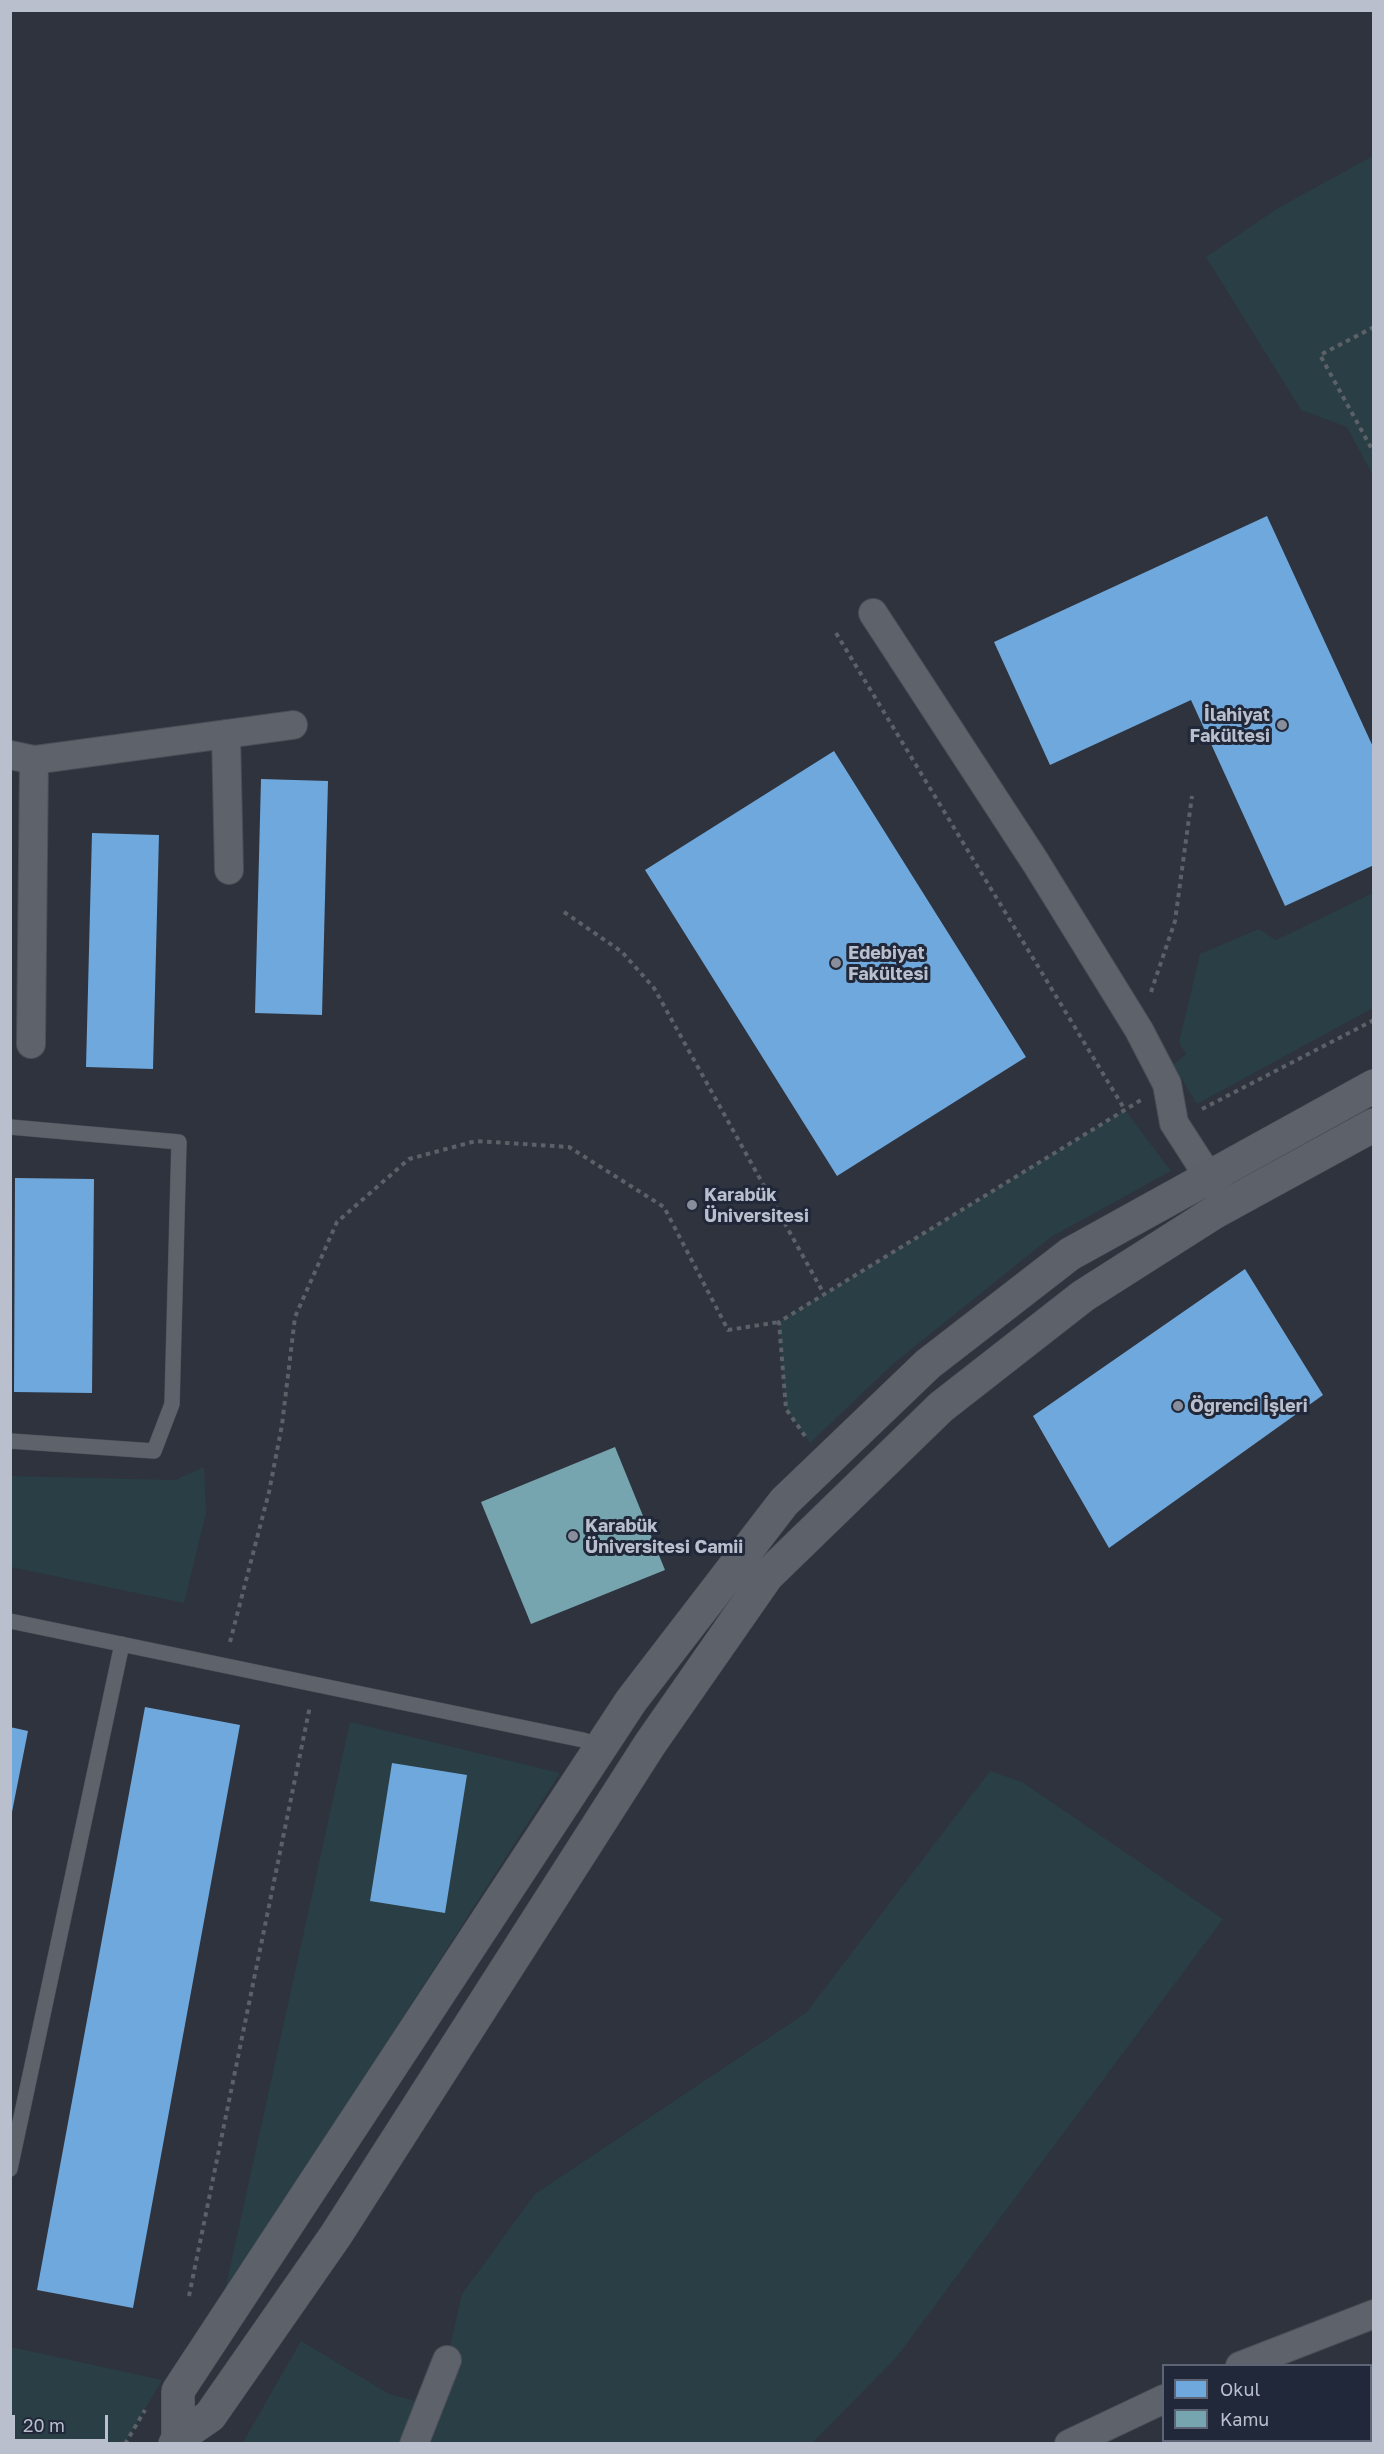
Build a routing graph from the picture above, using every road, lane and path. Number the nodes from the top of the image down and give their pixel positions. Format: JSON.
{"nodes":[{"id":1,"x":1374,"y":327,"type":"edge"},
{"id":2,"x":1374,"y":453,"type":"edge"},
{"id":3,"x":873,"y":613,"type":"dead end"},
{"id":4,"x":836,"y":633,"type":"dead end"},
{"id":5,"x":293,"y":724,"type":"dead end"},
{"id":6,"x":226,"y":734,"type":"junction"},
{"id":7,"x":22,"y":758,"type":"edge"},
{"id":8,"x":1192,"y":796,"type":"dead end"},
{"id":9,"x":229,"y":870,"type":"dead end"},
{"id":10,"x":564,"y":912,"type":"dead end"},
{"id":11,"x":1374,"y":1020,"type":"edge"},
{"id":12,"x":1138,"y":1030,"type":"junction"},
{"id":13,"x":31,"y":1044,"type":"dead end"},
{"id":14,"x":1167,"y":1084,"type":"junction"},
{"id":15,"x":1374,"y":1086,"type":"edge"},
{"id":16,"x":1125,"y":1110,"type":"junction"},
{"id":17,"x":1174,"y":1123,"type":"junction"},
{"id":18,"x":1374,"y":1125,"type":"edge"},
{"id":19,"x":10,"y":1127,"type":"edge"},
{"id":20,"x":1209,"y":1177,"type":"junction"},
{"id":21,"x":1227,"y":1206,"type":"junction"},
{"id":22,"x":824,"y":1294,"type":"junction"},
{"id":23,"x":779,"y":1322,"type":"junction"},
{"id":24,"x":10,"y":1441,"type":"edge"},
{"id":25,"x":810,"y":1443,"type":"dead end"},
{"id":26,"x":10,"y":1621,"type":"edge"},
{"id":27,"x":122,"y":1644,"type":"junction"},
{"id":28,"x":224,"y":1666,"type":"junction"},
{"id":29,"x":315,"y":1685,"type":"junction"},
{"id":30,"x":601,"y":1747,"type":"junction"},
{"id":31,"x":10,"y":2169,"type":"edge"},
{"id":32,"x":189,"y":2296,"type":"dead end"},
{"id":33,"x":1374,"y":2314,"type":"edge"},
{"id":34,"x":447,"y":2360,"type":"dead end"},
{"id":35,"x":1245,"y":2364,"type":"edge"},
{"id":36,"x":1162,"y":2400,"type":"edge"},
{"id":37,"x":176,"y":2441,"type":"edge"},
{"id":38,"x":414,"y":2444,"type":"edge"},
{"id":39,"x":1069,"y":2444,"type":"edge"}],
"edges":[{"from":1,"to":2,"type":"path"},
{"from":3,"to":12,"type":"street"},
{"from":4,"to":16,"type":"path"},
{"from":5,"to":6,"type":"street"},
{"from":6,"to":7,"type":"street"},
{"from":6,"to":9,"type":"street"},
{"from":7,"to":13,"type":"street"},
{"from":8,"to":12,"type":"path"},
{"from":10,"to":22,"type":"path"},
{"from":11,"to":17,"type":"path"},
{"from":12,"to":14,"type":"street"},
{"from":14,"to":16,"type":"path"},
{"from":14,"to":17,"type":"street"},
{"from":15,"to":20,"type":"main road"},
{"from":16,"to":22,"type":"path"},
{"from":17,"to":20,"type":"street"},
{"from":18,"to":21,"type":"main road"},
{"from":19,"to":24,"type":"lane"},
{"from":20,"to":21,"type":"street"},
{"from":20,"to":30,"type":"main road"},
{"from":21,"to":37,"type":"main road"},
{"from":22,"to":23,"type":"path"},
{"from":23,"to":25,"type":"path"},
{"from":23,"to":28,"type":"path"},
{"from":26,"to":27,"type":"lane"},
{"from":27,"to":28,"type":"lane"},
{"from":27,"to":31,"type":"lane"},
{"from":28,"to":29,"type":"lane"},
{"from":29,"to":30,"type":"lane"},
{"from":29,"to":32,"type":"path"},
{"from":30,"to":37,"type":"main road"},
{"from":33,"to":35,"type":"street"},
{"from":34,"to":38,"type":"street"},
{"from":36,"to":39,"type":"street"}]}
